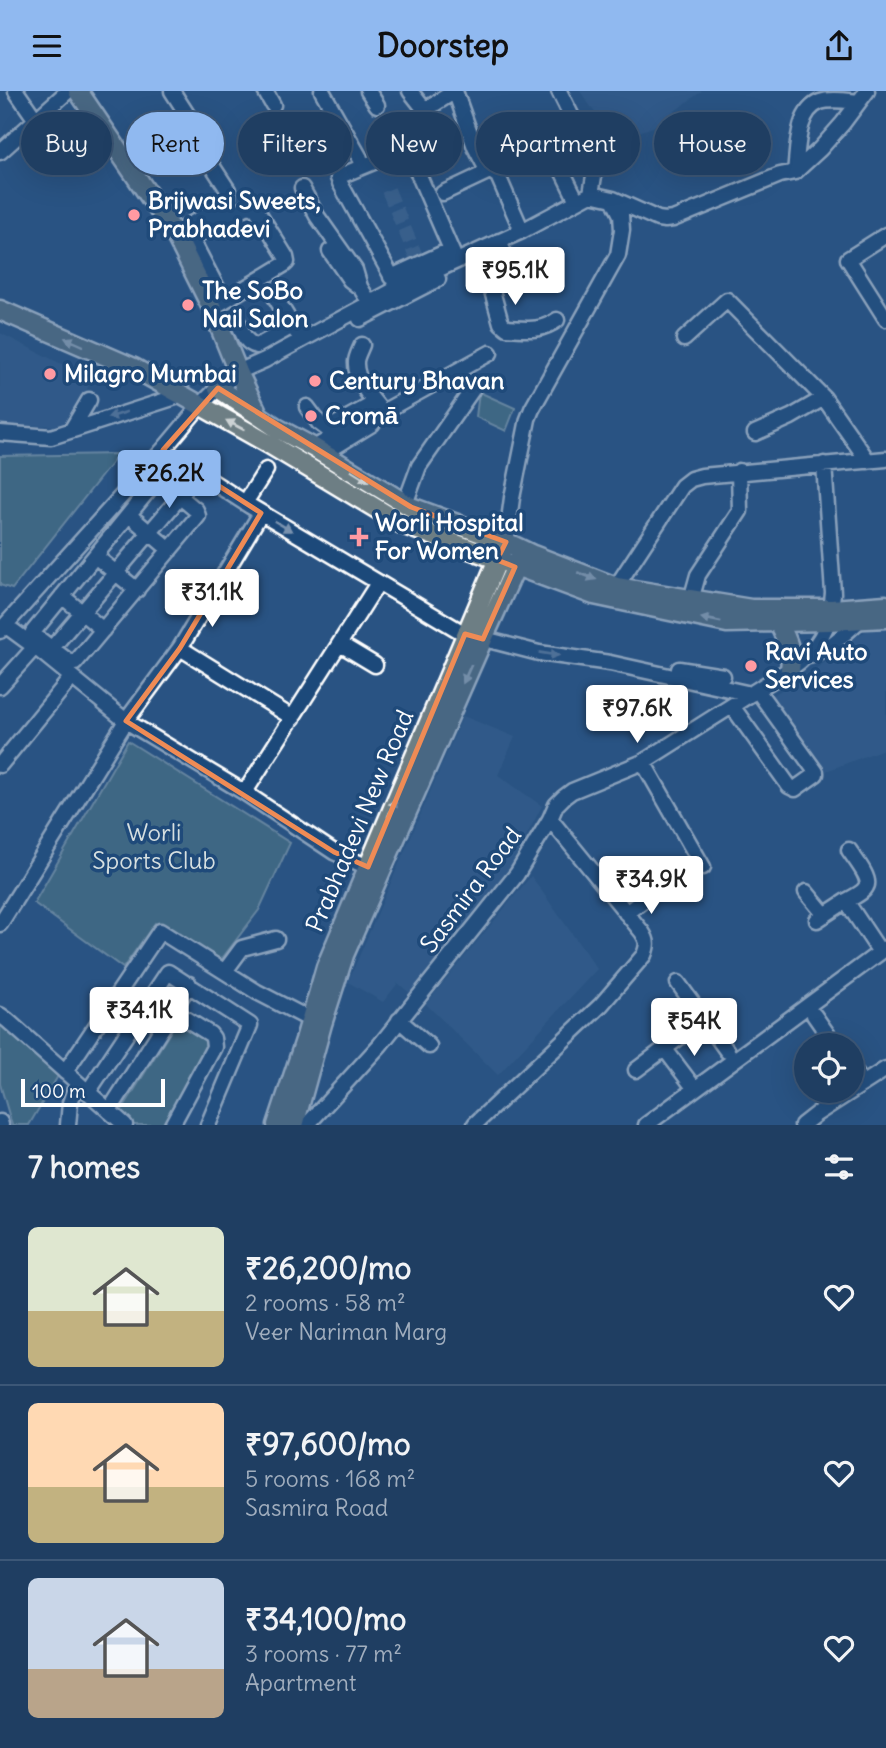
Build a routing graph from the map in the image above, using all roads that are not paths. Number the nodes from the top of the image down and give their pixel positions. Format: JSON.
{"nodes":[{"id":1,"x":16,"y":91,"type":"edge"},
{"id":2,"x":68,"y":91,"type":"edge"},
{"id":3,"x":78,"y":91,"type":"edge"},
{"id":4,"x":172,"y":91,"type":"edge"},
{"id":5,"x":265,"y":91,"type":"edge"},
{"id":6,"x":322,"y":91,"type":"edge"},
{"id":7,"x":368,"y":91,"type":"edge"},
{"id":8,"x":410,"y":91,"type":"edge"},
{"id":9,"x":559,"y":91,"type":"edge"},
{"id":10,"x":456,"y":95,"type":"edge"},
{"id":11,"x":863,"y":96,"type":"edge"},
{"id":12,"x":273,"y":105,"type":"dead end"},
{"id":13,"x":377,"y":105,"type":"dead end"},
{"id":14,"x":30,"y":112,"type":"edge"},
{"id":15,"x":45,"y":112,"type":"edge"},
{"id":16,"x":185,"y":112,"type":"edge"},
{"id":17,"x":21,"y":133,"type":"edge"},
{"id":18,"x":476,"y":149,"type":"edge"},
{"id":19,"x":0,"y":152,"type":"edge"},
{"id":20,"x":360,"y":158,"type":"dead end"},
{"id":21,"x":126,"y":162,"type":"edge"},
{"id":22,"x":795,"y":172,"type":"junction"},
{"id":23,"x":135,"y":175,"type":"edge"},
{"id":24,"x":218,"y":175,"type":"edge"},
{"id":25,"x":481,"y":175,"type":"edge"},
{"id":26,"x":496,"y":175,"type":"edge"},
{"id":27,"x":564,"y":175,"type":"edge"},
{"id":28,"x":302,"y":188,"type":"dead end"},
{"id":29,"x":443,"y":193,"type":"dead end"},
{"id":30,"x":591,"y":194,"type":"junction"},
{"id":31,"x":613,"y":199,"type":"junction"},
{"id":32,"x":577,"y":201,"type":"junction"},
{"id":33,"x":314,"y":229,"type":"dead end"},
{"id":34,"x":522,"y":231,"type":"junction"},
{"id":35,"x":886,"y":235,"type":"edge"},
{"id":36,"x":182,"y":239,"type":"junction"},
{"id":37,"x":499,"y":241,"type":"junction"},
{"id":38,"x":453,"y":255,"type":"junction"},
{"id":39,"x":425,"y":274,"type":"junction"},
{"id":40,"x":395,"y":283,"type":"junction"},
{"id":41,"x":360,"y":287,"type":"junction"},
{"id":42,"x":251,"y":288,"type":"dead end"},
{"id":43,"x":272,"y":292,"type":"dead end"},
{"id":44,"x":370,"y":303,"type":"junction"},
{"id":45,"x":216,"y":307,"type":"junction"},
{"id":46,"x":0,"y":310,"type":"edge"},
{"id":47,"x":886,"y":319,"type":"edge"},
{"id":48,"x":557,"y":320,"type":"dead end"},
{"id":49,"x":348,"y":321,"type":"junction"},
{"id":50,"x":234,"y":323,"type":"dead end"},
{"id":51,"x":293,"y":326,"type":"junction"},
{"id":52,"x":321,"y":339,"type":"dead end"},
{"id":53,"x":684,"y":339,"type":"dead end"},
{"id":54,"x":301,"y":341,"type":"junction"},
{"id":55,"x":362,"y":345,"type":"dead end"},
{"id":56,"x":490,"y":353,"type":"dead end"},
{"id":57,"x":238,"y":372,"type":"junction"},
{"id":58,"x":218,"y":388,"type":"junction"},
{"id":59,"x":472,"y":390,"type":"dead end"},
{"id":60,"x":182,"y":395,"type":"junction"},
{"id":61,"x":824,"y":398,"type":"junction"},
{"id":62,"x":89,"y":400,"type":"dead end"},
{"id":63,"x":200,"y":406,"type":"junction"},
{"id":64,"x":307,"y":407,"type":"dead end"},
{"id":65,"x":379,"y":410,"type":"junction"},
{"id":66,"x":259,"y":416,"type":"junction"},
{"id":67,"x":72,"y":429,"type":"junction"},
{"id":68,"x":0,"y":433,"type":"edge"},
{"id":69,"x":755,"y":433,"type":"dead end"},
{"id":70,"x":317,"y":444,"type":"junction"},
{"id":71,"x":163,"y":450,"type":"junction"},
{"id":72,"x":886,"y":459,"type":"edge"},
{"id":73,"x":868,"y":461,"type":"junction"},
{"id":74,"x":824,"y":464,"type":"junction"},
{"id":75,"x":266,"y":470,"type":"dead end"},
{"id":76,"x":739,"y":471,"type":"junction"},
{"id":77,"x":182,"y":494,"type":"junction"},
{"id":78,"x":245,"y":503,"type":"junction"},
{"id":79,"x":405,"y":504,"type":"junction"},
{"id":80,"x":261,"y":513,"type":"junction"},
{"id":81,"x":129,"y":515,"type":"junction"},
{"id":82,"x":150,"y":533,"type":"junction"},
{"id":83,"x":506,"y":542,"type":"junction"},
{"id":84,"x":170,"y":550,"type":"junction"},
{"id":85,"x":95,"y":556,"type":"junction"},
{"id":86,"x":519,"y":559,"type":"junction"},
{"id":87,"x":497,"y":560,"type":"junction"},
{"id":88,"x":116,"y":573,"type":"junction"},
{"id":89,"x":378,"y":583,"type":"junction"},
{"id":90,"x":616,"y":587,"type":"junction"},
{"id":91,"x":136,"y":590,"type":"junction"},
{"id":92,"x":62,"y":596,"type":"junction"},
{"id":93,"x":691,"y":600,"type":"junction"},
{"id":94,"x":886,"y":605,"type":"edge"},
{"id":95,"x":82,"y":613,"type":"junction"},
{"id":96,"x":830,"y":615,"type":"junction"},
{"id":97,"x":886,"y":618,"type":"edge"},
{"id":98,"x":860,"y":620,"type":"junction"},
{"id":99,"x":778,"y":622,"type":"junction"},
{"id":100,"x":2,"y":628,"type":"edge"},
{"id":101,"x":103,"y":629,"type":"junction"},
{"id":102,"x":465,"y":634,"type":"junction"},
{"id":103,"x":483,"y":639,"type":"junction"},
{"id":104,"x":340,"y":644,"type":"junction"},
{"id":105,"x":180,"y":648,"type":"junction"},
{"id":106,"x":44,"y":651,"type":"junction"},
{"id":107,"x":808,"y":656,"type":"junction"},
{"id":108,"x":631,"y":661,"type":"dead end"},
{"id":109,"x":375,"y":665,"type":"dead end"},
{"id":110,"x":790,"y":669,"type":"junction"},
{"id":111,"x":673,"y":673,"type":"junction"},
{"id":112,"x":723,"y":676,"type":"dead end"},
{"id":113,"x":71,"y":678,"type":"junction"},
{"id":114,"x":0,"y":686,"type":"edge"},
{"id":115,"x":754,"y":692,"type":"junction"},
{"id":116,"x":732,"y":706,"type":"junction"},
{"id":117,"x":293,"y":718,"type":"junction"},
{"id":118,"x":126,"y":721,"type":"junction"},
{"id":119,"x":643,"y":762,"type":"junction"},
{"id":120,"x":0,"y":765,"type":"edge"},
{"id":121,"x":245,"y":792,"type":"junction"},
{"id":122,"x":550,"y":819,"type":"junction"},
{"id":123,"x":849,"y":850,"type":"dead end"},
{"id":124,"x":368,"y":867,"type":"junction"},
{"id":125,"x":703,"y":867,"type":"dead end"},
{"id":126,"x":656,"y":891,"type":"dead end"},
{"id":127,"x":806,"y":892,"type":"dead end"},
{"id":128,"x":846,"y":901,"type":"junction"},
{"id":129,"x":626,"y":913,"type":"junction"},
{"id":130,"x":0,"y":924,"type":"edge"},
{"id":131,"x":276,"y":939,"type":"dead end"},
{"id":132,"x":883,"y":950,"type":"edge"},
{"id":133,"x":225,"y":971,"type":"junction"},
{"id":134,"x":678,"y":983,"type":"dead end"},
{"id":135,"x":189,"y":984,"type":"junction"},
{"id":136,"x":173,"y":1011,"type":"junction"},
{"id":137,"x":0,"y":1015,"type":"edge"},
{"id":138,"x":814,"y":1015,"type":"dead end"},
{"id":139,"x":704,"y":1019,"type":"junction"},
{"id":140,"x":311,"y":1020,"type":"junction"},
{"id":141,"x":399,"y":1020,"type":"junction"},
{"id":142,"x":827,"y":1033,"type":"edge"},
{"id":143,"x":429,"y":1046,"type":"dead end"},
{"id":144,"x":664,"y":1048,"type":"junction"},
{"id":145,"x":727,"y":1051,"type":"dead end"},
{"id":146,"x":886,"y":1069,"type":"edge"},
{"id":147,"x":636,"y":1070,"type":"dead end"},
{"id":148,"x":65,"y":1072,"type":"junction"},
{"id":149,"x":864,"y":1083,"type":"edge"},
{"id":150,"x":83,"y":1088,"type":"junction"},
{"id":151,"x":695,"y":1089,"type":"junction"},
{"id":152,"x":836,"y":1103,"type":"edge"},
{"id":153,"x":108,"y":1111,"type":"junction"},
{"id":154,"x":810,"y":1122,"type":"edge"},
{"id":155,"x":475,"y":1124,"type":"edge"},
{"id":156,"x":68,"y":1125,"type":"edge"},
{"id":157,"x":125,"y":1125,"type":"edge"},
{"id":158,"x":172,"y":1125,"type":"edge"},
{"id":159,"x":208,"y":1125,"type":"edge"},
{"id":160,"x":277,"y":1125,"type":"edge"},
{"id":161,"x":294,"y":1125,"type":"edge"},
{"id":162,"x":307,"y":1125,"type":"edge"},
{"id":163,"x":646,"y":1125,"type":"edge"}],
"edges":[{"from":1,"to":14,"type":"street"},
{"from":2,"to":15,"type":"street"},
{"from":3,"to":21,"type":"main road"},
{"from":4,"to":16,"type":"street"},
{"from":5,"to":12,"type":"street"},
{"from":6,"to":20,"type":"street"},
{"from":7,"to":13,"type":"street"},
{"from":8,"to":10,"type":"street"},
{"from":9,"to":30,"type":"street"},
{"from":10,"to":18,"type":"street"},
{"from":11,"to":22,"type":"street"},
{"from":11,"to":22,"type":"street"},
{"from":17,"to":19,"type":"street"},
{"from":22,"to":31,"type":"street"},
{"from":23,"to":36,"type":"main road"},
{"from":24,"to":36,"type":"street"},
{"from":25,"to":29,"type":"street"},
{"from":26,"to":34,"type":"street"},
{"from":27,"to":32,"type":"street"},
{"from":28,"to":41,"type":"street"},
{"from":30,"to":31,"type":"street"},
{"from":30,"to":32,"type":"street"},
{"from":31,"to":83,"type":"street"},
{"from":32,"to":34,"type":"street"},
{"from":33,"to":41,"type":"street"},
{"from":34,"to":37,"type":"street"},
{"from":35,"to":47,"type":"street"},
{"from":36,"to":45,"type":"main road"},
{"from":36,"to":45,"type":"street"},
{"from":37,"to":38,"type":"street"},
{"from":37,"to":48,"type":"street"},
{"from":38,"to":39,"type":"street"},
{"from":38,"to":40,"type":"street"},
{"from":39,"to":40,"type":"street"},
{"from":39,"to":49,"type":"street"},
{"from":40,"to":44,"type":"street"},
{"from":41,"to":44,"type":"street"},
{"from":42,"to":45,"type":"street"},
{"from":43,"to":51,"type":"street"},
{"from":44,"to":49,"type":"street"},
{"from":45,"to":57,"type":"main road"},
{"from":60,"to":46,"type":"main road","one_way":true},
{"from":49,"to":52,"type":"street"},
{"from":49,"to":54,"type":"street"},
{"from":50,"to":51,"type":"street"},
{"from":51,"to":54,"type":"street"},
{"from":53,"to":61,"type":"street"},
{"from":54,"to":57,"type":"street"},
{"from":55,"to":65,"type":"street"},
{"from":56,"to":65,"type":"street"},
{"from":57,"to":58,"type":"street"},
{"from":57,"to":66,"type":"main road"},
{"from":58,"to":63,"type":"street"},
{"from":58,"to":66,"type":"main road"},
{"from":59,"to":79,"type":"street"},
{"from":60,"to":63,"type":"main road"},
{"from":60,"to":67,"type":"street","one_way":true},
{"from":61,"to":69,"type":"street"},
{"from":61,"to":73,"type":"street"},
{"from":62,"to":67,"type":"street"},
{"from":63,"to":71,"type":"street"},
{"from":87,"to":63,"type":"main road","one_way":true},
{"from":64,"to":65,"type":"street"},
{"from":65,"to":70,"type":"street"},
{"from":66,"to":70,"type":"main road"},
{"from":67,"to":68,"type":"street"},
{"from":70,"to":79,"type":"main road","one_way":true},
{"from":71,"to":78,"type":"street"},
{"from":71,"to":100,"type":"street"},
{"from":72,"to":73,"type":"street"},
{"from":73,"to":74,"type":"street"},
{"from":74,"to":76,"type":"street"},
{"from":74,"to":96,"type":"street"},
{"from":75,"to":78,"type":"street"},
{"from":76,"to":90,"type":"street"},
{"from":76,"to":93,"type":"street"},
{"from":77,"to":81,"type":"street"},
{"from":77,"to":82,"type":"street"},
{"from":77,"to":84,"type":"street"},
{"from":78,"to":80,"type":"street"},
{"from":79,"to":83,"type":"main road"},
{"from":80,"to":89,"type":"street","one_way":true},
{"from":80,"to":105,"type":"street"},
{"from":81,"to":82,"type":"street"},
{"from":81,"to":85,"type":"street"},
{"from":82,"to":84,"type":"street"},
{"from":82,"to":88,"type":"street"},
{"from":83,"to":86,"type":"main road"},
{"from":83,"to":87,"type":"main road","name":"Prabhadevi New Road"},
{"from":84,"to":91,"type":"street"},
{"from":85,"to":88,"type":"street"},
{"from":85,"to":92,"type":"street"},
{"from":86,"to":87,"type":"main road"},
{"from":86,"to":90,"type":"main road","one_way":true},
{"from":99,"to":86,"type":"main road","one_way":true},
{"from":86,"to":103,"type":"main road","name":"Prabhadevi New Road"},
{"from":87,"to":102,"type":"main road","name":"Prabhadevi New Road"},
{"from":88,"to":91,"type":"street"},
{"from":88,"to":95,"type":"street"},
{"from":89,"to":102,"type":"street"},
{"from":89,"to":104,"type":"street"},
{"from":90,"to":93,"type":"main road"},
{"from":91,"to":101,"type":"street"},
{"from":92,"to":95,"type":"street"},
{"from":92,"to":106,"type":"street"},
{"from":93,"to":96,"type":"main road"},
{"from":94,"to":96,"type":"main road"},
{"from":95,"to":101,"type":"street"},
{"from":95,"to":106,"type":"street"},
{"from":96,"to":98,"type":"main road"},
{"from":96,"to":99,"type":"main road"},
{"from":96,"to":107,"type":"street","name":"Sasmira Road"},
{"from":97,"to":98,"type":"main road"},
{"from":98,"to":107,"type":"street"},
{"from":99,"to":110,"type":"main road"},
{"from":100,"to":106,"type":"street"},
{"from":101,"to":106,"type":"street"},
{"from":102,"to":103,"type":"street"},
{"from":124,"to":102,"type":"main road","name":"Prabhadevi New Road","one_way":true},
{"from":103,"to":111,"type":"street","one_way":true},
{"from":103,"to":161,"type":"main road","name":"Prabhadevi New Road","one_way":true},
{"from":104,"to":109,"type":"street"},
{"from":104,"to":117,"type":"street"},
{"from":105,"to":117,"type":"street"},
{"from":105,"to":118,"type":"street"},
{"from":106,"to":113,"type":"street"},
{"from":106,"to":114,"type":"street"},
{"from":107,"to":110,"type":"street","name":"Sasmira Road"},
{"from":108,"to":111,"type":"street"},
{"from":110,"to":115,"type":"street","name":"Sasmira Road"},
{"from":111,"to":112,"type":"street"},
{"from":111,"to":115,"type":"street"},
{"from":113,"to":118,"type":"street"},
{"from":113,"to":120,"type":"street"},
{"from":115,"to":116,"type":"street","name":"Sasmira Road"},
{"from":115,"to":116,"type":"street"},
{"from":116,"to":119,"type":"street","name":"Sasmira Road"},
{"from":117,"to":121,"type":"street"},
{"from":118,"to":121,"type":"street"},
{"from":118,"to":130,"type":"street"},
{"from":119,"to":122,"type":"street","name":"Sasmira Road"},
{"from":119,"to":125,"type":"street"},
{"from":121,"to":124,"type":"street"},
{"from":122,"to":129,"type":"street"},
{"from":122,"to":141,"type":"street","name":"Sasmira Road"},
{"from":123,"to":128,"type":"street"},
{"from":124,"to":140,"type":"main road","name":"Prabhadevi New Road"},
{"from":126,"to":129,"type":"street"},
{"from":127,"to":128,"type":"street"},
{"from":128,"to":132,"type":"street"},
{"from":129,"to":155,"type":"street"},
{"from":131,"to":133,"type":"street"},
{"from":132,"to":151,"type":"street"},
{"from":133,"to":140,"type":"street"},
{"from":133,"to":148,"type":"street"},
{"from":134,"to":139,"type":"street"},
{"from":135,"to":136,"type":"street"},
{"from":135,"to":150,"type":"street"},
{"from":135,"to":159,"type":"street"},
{"from":136,"to":153,"type":"street"},
{"from":136,"to":158,"type":"street"},
{"from":137,"to":148,"type":"street"},
{"from":138,"to":142,"type":"street"},
{"from":139,"to":144,"type":"street"},
{"from":139,"to":145,"type":"street"},
{"from":140,"to":160,"type":"main road","name":"Prabhadevi New Road"},
{"from":141,"to":143,"type":"street"},
{"from":141,"to":162,"type":"street","name":"Sasmira Road"},
{"from":144,"to":147,"type":"street"},
{"from":144,"to":151,"type":"street"},
{"from":146,"to":149,"type":"street"},
{"from":148,"to":150,"type":"street"},
{"from":150,"to":153,"type":"street"},
{"from":150,"to":156,"type":"street"},
{"from":151,"to":163,"type":"street"},
{"from":152,"to":154,"type":"street"},
{"from":153,"to":157,"type":"street"}]}
